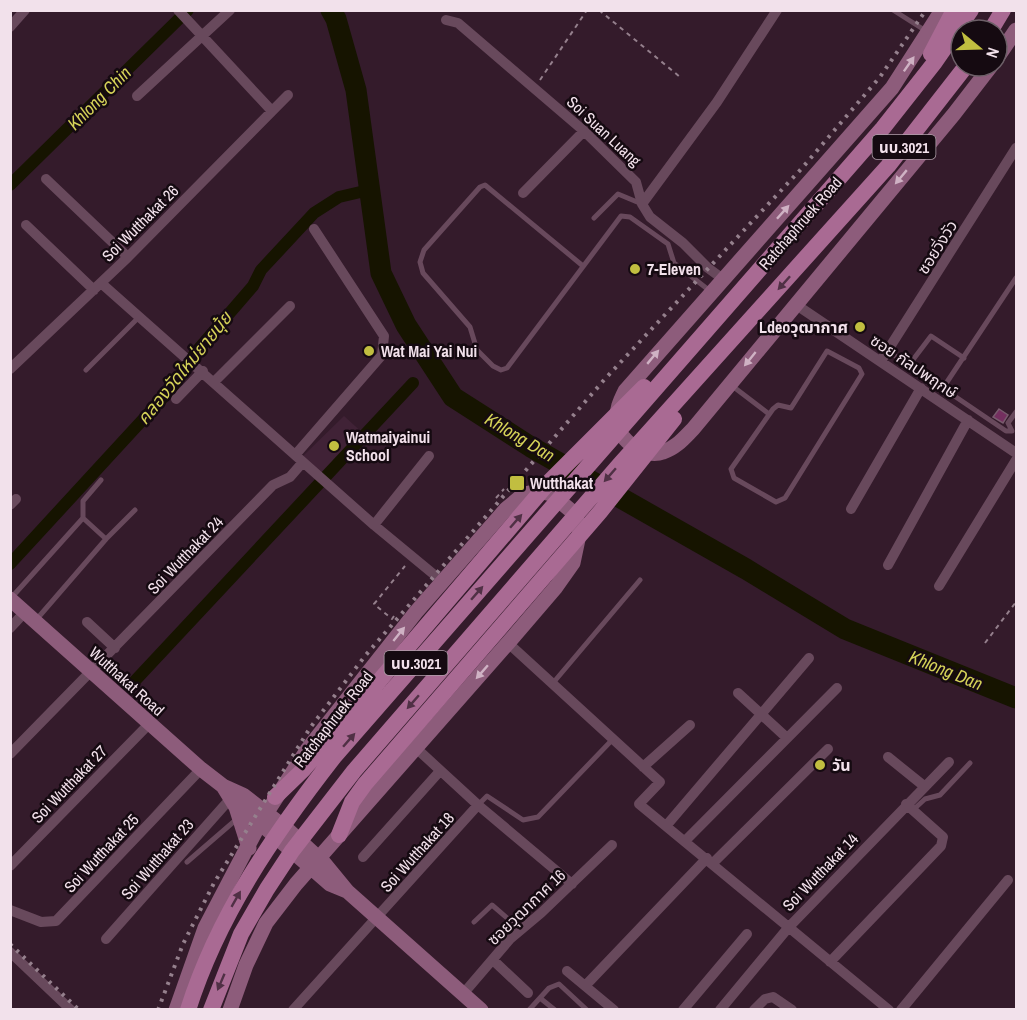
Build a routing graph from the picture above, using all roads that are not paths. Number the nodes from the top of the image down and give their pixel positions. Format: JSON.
{"nodes":[{"id":1,"x":24,"y":10,"type":"edge"},
{"id":2,"x":230,"y":10,"type":"edge"},
{"id":3,"x":777,"y":10,"type":"edge"},
{"id":4,"x":893,"y":10,"type":"edge"},
{"id":5,"x":942,"y":10,"type":"edge"},
{"id":6,"x":954,"y":10,"type":"edge"},
{"id":7,"x":971,"y":10,"type":"edge"},
{"id":8,"x":179,"y":12,"type":"edge"},
{"id":9,"x":446,"y":21,"type":"dead end"},
{"id":10,"x":10,"y":27,"type":"edge"},
{"id":11,"x":203,"y":34,"type":"junction"},
{"id":12,"x":930,"y":34,"type":"junction"},
{"id":13,"x":957,"y":78,"type":"edge"},
{"id":14,"x":982,"y":78,"type":"edge"},
{"id":15,"x":916,"y":88,"type":"junction"},
{"id":16,"x":288,"y":95,"type":"dead end"},
{"id":17,"x":137,"y":96,"type":"dead end"},
{"id":18,"x":271,"y":110,"type":"junction"},
{"id":19,"x":584,"y":131,"type":"junction"},
{"id":20,"x":1017,"y":148,"type":"edge"},
{"id":21,"x":46,"y":179,"type":"dead end"},
{"id":22,"x":523,"y":192,"type":"dead end"},
{"id":23,"x":642,"y":204,"type":"junction"},
{"id":24,"x":594,"y":218,"type":"dead end"},
{"id":25,"x":26,"y":225,"type":"dead end"},
{"id":26,"x":314,"y":229,"type":"dead end"},
{"id":27,"x":128,"y":257,"type":"junction"},
{"id":28,"x":583,"y":266,"type":"junction"},
{"id":29,"x":1017,"y":278,"type":"edge"},
{"id":30,"x":723,"y":279,"type":"junction"},
{"id":31,"x":98,"y":286,"type":"junction"},
{"id":32,"x":711,"y":292,"type":"junction"},
{"id":33,"x":795,"y":304,"type":"junction"},
{"id":34,"x":290,"y":306,"type":"dead end"},
{"id":35,"x":139,"y":317,"type":"junction"},
{"id":36,"x":690,"y":347,"type":"junction"},
{"id":37,"x":888,"y":351,"type":"junction"},
{"id":38,"x":720,"y":355,"type":"junction"},
{"id":39,"x":964,"y":358,"type":"junction"},
{"id":40,"x":881,"y":361,"type":"junction"},
{"id":41,"x":195,"y":364,"type":"junction"},
{"id":42,"x":909,"y":365,"type":"junction"},
{"id":43,"x":10,"y":369,"type":"edge"},
{"id":44,"x":86,"y":370,"type":"dead end"},
{"id":45,"x":215,"y":381,"type":"junction"},
{"id":46,"x":729,"y":384,"type":"junction"},
{"id":47,"x":921,"y":388,"type":"junction"},
{"id":48,"x":943,"y":388,"type":"junction"},
{"id":49,"x":176,"y":399,"type":"dead end"},
{"id":50,"x":1017,"y":412,"type":"edge"},
{"id":51,"x":768,"y":414,"type":"junction"},
{"id":52,"x":968,"y":420,"type":"junction"},
{"id":53,"x":1017,"y":453,"type":"edge"},
{"id":54,"x":429,"y":456,"type":"dead end"},
{"id":55,"x":299,"y":458,"type":"junction"},
{"id":56,"x":1017,"y":460,"type":"edge"},
{"id":57,"x":101,"y":480,"type":"dead end"},
{"id":58,"x":852,"y":509,"type":"dead end"},
{"id":59,"x":135,"y":510,"type":"dead end"},
{"id":60,"x":83,"y":518,"type":"junction"},
{"id":61,"x":374,"y":525,"type":"junction"},
{"id":62,"x":106,"y":539,"type":"junction"},
{"id":63,"x":888,"y":566,"type":"dead end"},
{"id":64,"x":640,"y":580,"type":"dead end"},
{"id":65,"x":443,"y":582,"type":"junction"},
{"id":66,"x":939,"y":586,"type":"dead end"},
{"id":67,"x":10,"y":598,"type":"edge"},
{"id":68,"x":30,"y":617,"type":"junction"},
{"id":69,"x":87,"y":622,"type":"dead end"},
{"id":70,"x":10,"y":628,"type":"edge"},
{"id":71,"x":508,"y":643,"type":"junction"},
{"id":72,"x":115,"y":648,"type":"junction"},
{"id":73,"x":809,"y":658,"type":"dead end"},
{"id":74,"x":89,"y":671,"type":"junction"},
{"id":75,"x":553,"y":683,"type":"junction"},
{"id":76,"x":837,"y":688,"type":"dead end"},
{"id":77,"x":738,"y":693,"type":"dead end"},
{"id":78,"x":762,"y":715,"type":"junction"},
{"id":79,"x":149,"y":724,"type":"junction"},
{"id":80,"x":690,"y":725,"type":"dead end"},
{"id":81,"x":787,"y":738,"type":"junction"},
{"id":82,"x":613,"y":739,"type":"junction"},
{"id":83,"x":416,"y":748,"type":"junction"},
{"id":84,"x":828,"y":749,"type":"dead end"},
{"id":85,"x":10,"y":754,"type":"edge"},
{"id":86,"x":888,"y":757,"type":"dead end"},
{"id":87,"x":949,"y":762,"type":"dead end"},
{"id":88,"x":970,"y":763,"type":"dead end"},
{"id":89,"x":643,"y":766,"type":"junction"},
{"id":90,"x":201,"y":769,"type":"junction"},
{"id":91,"x":440,"y":771,"type":"junction"},
{"id":92,"x":924,"y":786,"type":"junction"},
{"id":93,"x":275,"y":797,"type":"junction"},
{"id":94,"x":234,"y":800,"type":"junction"},
{"id":95,"x":478,"y":806,"type":"junction"},
{"id":96,"x":910,"y":807,"type":"junction"},
{"id":97,"x":263,"y":818,"type":"junction"},
{"id":98,"x":666,"y":826,"type":"junction"},
{"id":99,"x":339,"y":835,"type":"junction"},
{"id":100,"x":685,"y":841,"type":"junction"},
{"id":101,"x":612,"y":845,"type":"dead end"},
{"id":102,"x":249,"y":848,"type":"junction"},
{"id":103,"x":363,"y":857,"type":"dead end"},
{"id":104,"x":710,"y":861,"type":"junction"},
{"id":105,"x":188,"y":862,"type":"dead end"},
{"id":106,"x":315,"y":863,"type":"junction"},
{"id":107,"x":10,"y":866,"type":"edge"},
{"id":108,"x":1008,"y":880,"type":"dead end"},
{"id":109,"x":296,"y":884,"type":"junction"},
{"id":110,"x":339,"y":884,"type":"junction"},
{"id":111,"x":572,"y":884,"type":"junction"},
{"id":112,"x":10,"y":910,"type":"edge"},
{"id":113,"x":378,"y":918,"type":"junction"},
{"id":114,"x":474,"y":922,"type":"dead end"},
{"id":115,"x":788,"y":928,"type":"junction"},
{"id":116,"x":520,"y":930,"type":"junction"},
{"id":117,"x":747,"y":934,"type":"dead end"},
{"id":118,"x":106,"y":939,"type":"dead end"},
{"id":119,"x":10,"y":952,"type":"edge"},
{"id":120,"x":493,"y":960,"type":"junction"},
{"id":121,"x":830,"y":962,"type":"junction"},
{"id":122,"x":567,"y":971,"type":"dead end"},
{"id":123,"x":585,"y":986,"type":"junction"},
{"id":124,"x":528,"y":993,"type":"dead end"},
{"id":125,"x":463,"y":994,"type":"junction"},
{"id":126,"x":540,"y":998,"type":"junction"},
{"id":127,"x":70,"y":1010,"type":"edge"},
{"id":128,"x":176,"y":1010,"type":"edge"},
{"id":129,"x":188,"y":1010,"type":"edge"},
{"id":130,"x":211,"y":1010,"type":"edge"},
{"id":131,"x":230,"y":1010,"type":"edge"},
{"id":132,"x":293,"y":1010,"type":"edge"},
{"id":133,"x":481,"y":1010,"type":"edge"},
{"id":134,"x":529,"y":1010,"type":"edge"},
{"id":135,"x":555,"y":1010,"type":"edge"},
{"id":136,"x":587,"y":1010,"type":"edge"},
{"id":137,"x":614,"y":1010,"type":"edge"},
{"id":138,"x":683,"y":1010,"type":"edge"},
{"id":139,"x":720,"y":1010,"type":"edge"},
{"id":140,"x":754,"y":1010,"type":"edge"},
{"id":141,"x":792,"y":1010,"type":"edge"},
{"id":142,"x":889,"y":1010,"type":"edge"},
{"id":143,"x":901,"y":1010,"type":"edge"}],
"edges":[{"from":1,"to":10,"type":"street"},
{"from":2,"to":11,"type":"street"},
{"from":3,"to":23,"type":"street"},
{"from":4,"to":12,"type":"lane"},
{"from":5,"to":12,"type":"main road","name":"Ratchaphruek Road","number":"นบ.3021"},
{"from":6,"to":15,"type":"main road"},
{"from":7,"to":15,"type":"main road","name":"Ratchaphruek Road","number":"นบ.3021"},
{"from":8,"to":11,"type":"street"},
{"from":9,"to":19,"type":"street","name":"Soi Suan Luang"},
{"from":11,"to":17,"type":"street"},
{"from":11,"to":18,"type":"street"},
{"from":30,"to":12,"type":"main road","name":"Ratchaphruek Road","number":"นบ.3021","one_way":true},
{"from":13,"to":38,"type":"main road","name":"Ratchaphruek Road","number":"นบ.3021","one_way":true},
{"from":14,"to":33,"type":"main road","name":"Ratchaphruek Road","number":"นบ.3021","one_way":true},
{"from":15,"to":36,"type":"main road","name":"Ratchaphruek Road","number":"นบ.3021"},
{"from":16,"to":18,"type":"street","name":"Soi Wutthakat 26"},
{"from":18,"to":27,"type":"street","name":"Soi Wutthakat 26"},
{"from":19,"to":22,"type":"street"},
{"from":19,"to":23,"type":"street","name":"Soi Suan Luang"},
{"from":20,"to":37,"type":"street","name":"ซอยวิ่งวัว"},
{"from":21,"to":27,"type":"street"},
{"from":23,"to":24,"type":"lane"},
{"from":23,"to":30,"type":"street","name":"Soi Suan Luang"},
{"from":25,"to":31,"type":"street"},
{"from":26,"to":55,"type":"street","name":"Soi Wutthakat 24"},
{"from":27,"to":31,"type":"street","name":"Soi Wutthakat 26"},
{"from":28,"to":28,"type":"lane"},
{"from":28,"to":32,"type":"lane"},
{"from":29,"to":39,"type":"lane"},
{"from":30,"to":32,"type":"main road","name":"Ratchaphruek Road","number":"นบ.3021"},
{"from":31,"to":35,"type":"street"},
{"from":31,"to":43,"type":"street","name":"Soi Wutthakat 26"},
{"from":46,"to":32,"type":"main road","name":"Ratchaphruek Road","number":"นบ.3021","one_way":true},
{"from":33,"to":40,"type":"street","name":"ซอย กัลปพฤกษ์"},
{"from":33,"to":46,"type":"main road","name":"Ratchaphruek Road","number":"นบ.3021","one_way":true},
{"from":34,"to":45,"type":"street"},
{"from":35,"to":41,"type":"street"},
{"from":35,"to":44,"type":"lane"},
{"from":93,"to":36,"type":"main road","one_way":true},
{"from":129,"to":36,"type":"main road","name":"Ratchaphruek Road","number":"นบ.3021","one_way":true},
{"from":37,"to":40,"type":"street","name":"ซอยวิ่งวัว"},
{"from":37,"to":42,"type":"lane"},
{"from":38,"to":99,"type":"main road"},
{"from":38,"to":130,"type":"main road","name":"Ratchaphruek Road","number":"นบ.3021","one_way":true},
{"from":39,"to":42,"type":"lane"},
{"from":39,"to":48,"type":"lane"},
{"from":40,"to":47,"type":"street","name":"ซอย กัลปพฤกษ์"},
{"from":41,"to":45,"type":"street"},
{"from":41,"to":49,"type":"street"},
{"from":42,"to":48,"type":"lane"},
{"from":45,"to":55,"type":"street"},
{"from":46,"to":51,"type":"lane"},
{"from":47,"to":52,"type":"street","name":"ซอย กัลปพฤกษ์"},
{"from":47,"to":58,"type":"street"},
{"from":48,"to":50,"type":"lane"},
{"from":51,"to":51,"type":"lane"},
{"from":52,"to":53,"type":"street","name":"ซอย กัลปพฤกษ์"},
{"from":52,"to":63,"type":"street"},
{"from":54,"to":61,"type":"street"},
{"from":55,"to":61,"type":"street"},
{"from":55,"to":72,"type":"street","name":"Soi Wutthakat 24"},
{"from":56,"to":66,"type":"street"},
{"from":57,"to":60,"type":"lane"},
{"from":59,"to":62,"type":"lane"},
{"from":60,"to":62,"type":"lane"},
{"from":60,"to":67,"type":"lane"},
{"from":61,"to":65,"type":"street"},
{"from":62,"to":68,"type":"lane"},
{"from":64,"to":75,"type":"lane"},
{"from":65,"to":71,"type":"main road","name":"Ratchaphruek Road","number":"นบ.3021"},
{"from":93,"to":65,"type":"main road","name":"Ratchaphruek Road","number":"นบ.3021","one_way":true},
{"from":67,"to":68,"type":"main road","name":"Wutthakat Road"},
{"from":68,"to":70,"type":"street"},
{"from":68,"to":74,"type":"main road","name":"Wutthakat Road"},
{"from":69,"to":72,"type":"street"},
{"from":71,"to":75,"type":"street"},
{"from":71,"to":83,"type":"main road","name":"Ratchaphruek Road","number":"นบ.3021","one_way":true},
{"from":72,"to":74,"type":"street","name":"Soi Wutthakat 24"},
{"from":73,"to":78,"type":"street"},
{"from":74,"to":79,"type":"main road","name":"Wutthakat Road"},
{"from":74,"to":85,"type":"street","name":"Soi Wutthakat 24"},
{"from":75,"to":82,"type":"street"},
{"from":76,"to":81,"type":"street"},
{"from":77,"to":78,"type":"street"},
{"from":78,"to":81,"type":"street"},
{"from":78,"to":98,"type":"street"},
{"from":79,"to":90,"type":"main road","name":"Wutthakat Road"},
{"from":79,"to":107,"type":"street","name":"Soi Wutthakat 27"},
{"from":80,"to":89,"type":"street"},
{"from":81,"to":100,"type":"street"},
{"from":82,"to":89,"type":"street"},
{"from":82,"to":95,"type":"lane"},
{"from":83,"to":91,"type":"street"},
{"from":83,"to":99,"type":"main road","name":"Ratchaphruek Road","number":"นบ.3021"},
{"from":84,"to":104,"type":"street"},
{"from":86,"to":92,"type":"street"},
{"from":87,"to":92,"type":"street","name":"Soi Wutthakat 14"},
{"from":88,"to":96,"type":"lane"},
{"from":89,"to":98,"type":"street"},
{"from":90,"to":94,"type":"main road","name":"Wutthakat Road"},
{"from":90,"to":112,"type":"street","name":"Soi Wutthakat 25"},
{"from":91,"to":95,"type":"street"},
{"from":91,"to":103,"type":"street"},
{"from":92,"to":96,"type":"street","name":"Soi Wutthakat 14"},
{"from":93,"to":94,"type":"main road"},
{"from":93,"to":97,"type":"main road","name":"Ratchaphruek Road"},
{"from":94,"to":97,"type":"main road","name":"Wutthakat Road"},
{"from":94,"to":102,"type":"main road"},
{"from":94,"to":105,"type":"lane"},
{"from":94,"to":118,"type":"street","name":"Soi Wutthakat 23"},
{"from":95,"to":111,"type":"street"},
{"from":95,"to":113,"type":"street","name":"Soi Wutthakat 18"},
{"from":96,"to":115,"type":"street","name":"Soi Wutthakat 14"},
{"from":96,"to":121,"type":"street"},
{"from":97,"to":102,"type":"main road","name":"Ratchaphruek Road"},
{"from":97,"to":106,"type":"main road","name":"Wutthakat Road"},
{"from":98,"to":100,"type":"street"},
{"from":99,"to":106,"type":"main road","name":"Ratchaphruek Road","number":"นบ.3021"},
{"from":99,"to":110,"type":"main road"},
{"from":100,"to":104,"type":"street"},
{"from":101,"to":111,"type":"street","name":"ซอยวุฒากาศ 16"},
{"from":102,"to":128,"type":"main road","name":"Ratchaphruek Road"},
{"from":104,"to":115,"type":"street"},
{"from":104,"to":123,"type":"street"},
{"from":106,"to":109,"type":"main road","name":"Ratchaphruek Road","number":"นบ.3021"},
{"from":106,"to":110,"type":"main road","name":"Wutthakat Road"},
{"from":108,"to":143,"type":"street"},
{"from":109,"to":110,"type":"main road"},
{"from":109,"to":131,"type":"main road","name":"Ratchaphruek Road","number":"นบ.3021"},
{"from":110,"to":113,"type":"main road","name":"Wutthakat Road"},
{"from":111,"to":116,"type":"street","name":"ซอยวุฒากาศ 16"},
{"from":113,"to":125,"type":"main road","name":"Wutthakat Road"},
{"from":113,"to":132,"type":"street","name":"Soi Wutthakat 18"},
{"from":114,"to":116,"type":"lane"},
{"from":115,"to":121,"type":"street"},
{"from":115,"to":139,"type":"street","name":"Soi Wutthakat 14"},
{"from":116,"to":120,"type":"street","name":"ซอยวุฒากาศ 16"},
{"from":117,"to":138,"type":"street"},
{"from":119,"to":127,"type":"street"},
{"from":120,"to":124,"type":"street"},
{"from":120,"to":125,"type":"street","name":"ซอยวุฒากาศ 16"},
{"from":121,"to":142,"type":"street"},
{"from":122,"to":123,"type":"street"},
{"from":123,"to":137,"type":"street"},
{"from":125,"to":133,"type":"main road","name":"Wutthakat Road"},
{"from":126,"to":134,"type":"lane"},
{"from":126,"to":135,"type":"lane"},
{"from":126,"to":136,"type":"lane"},
{"from":140,"to":141,"type":"street"}]}
